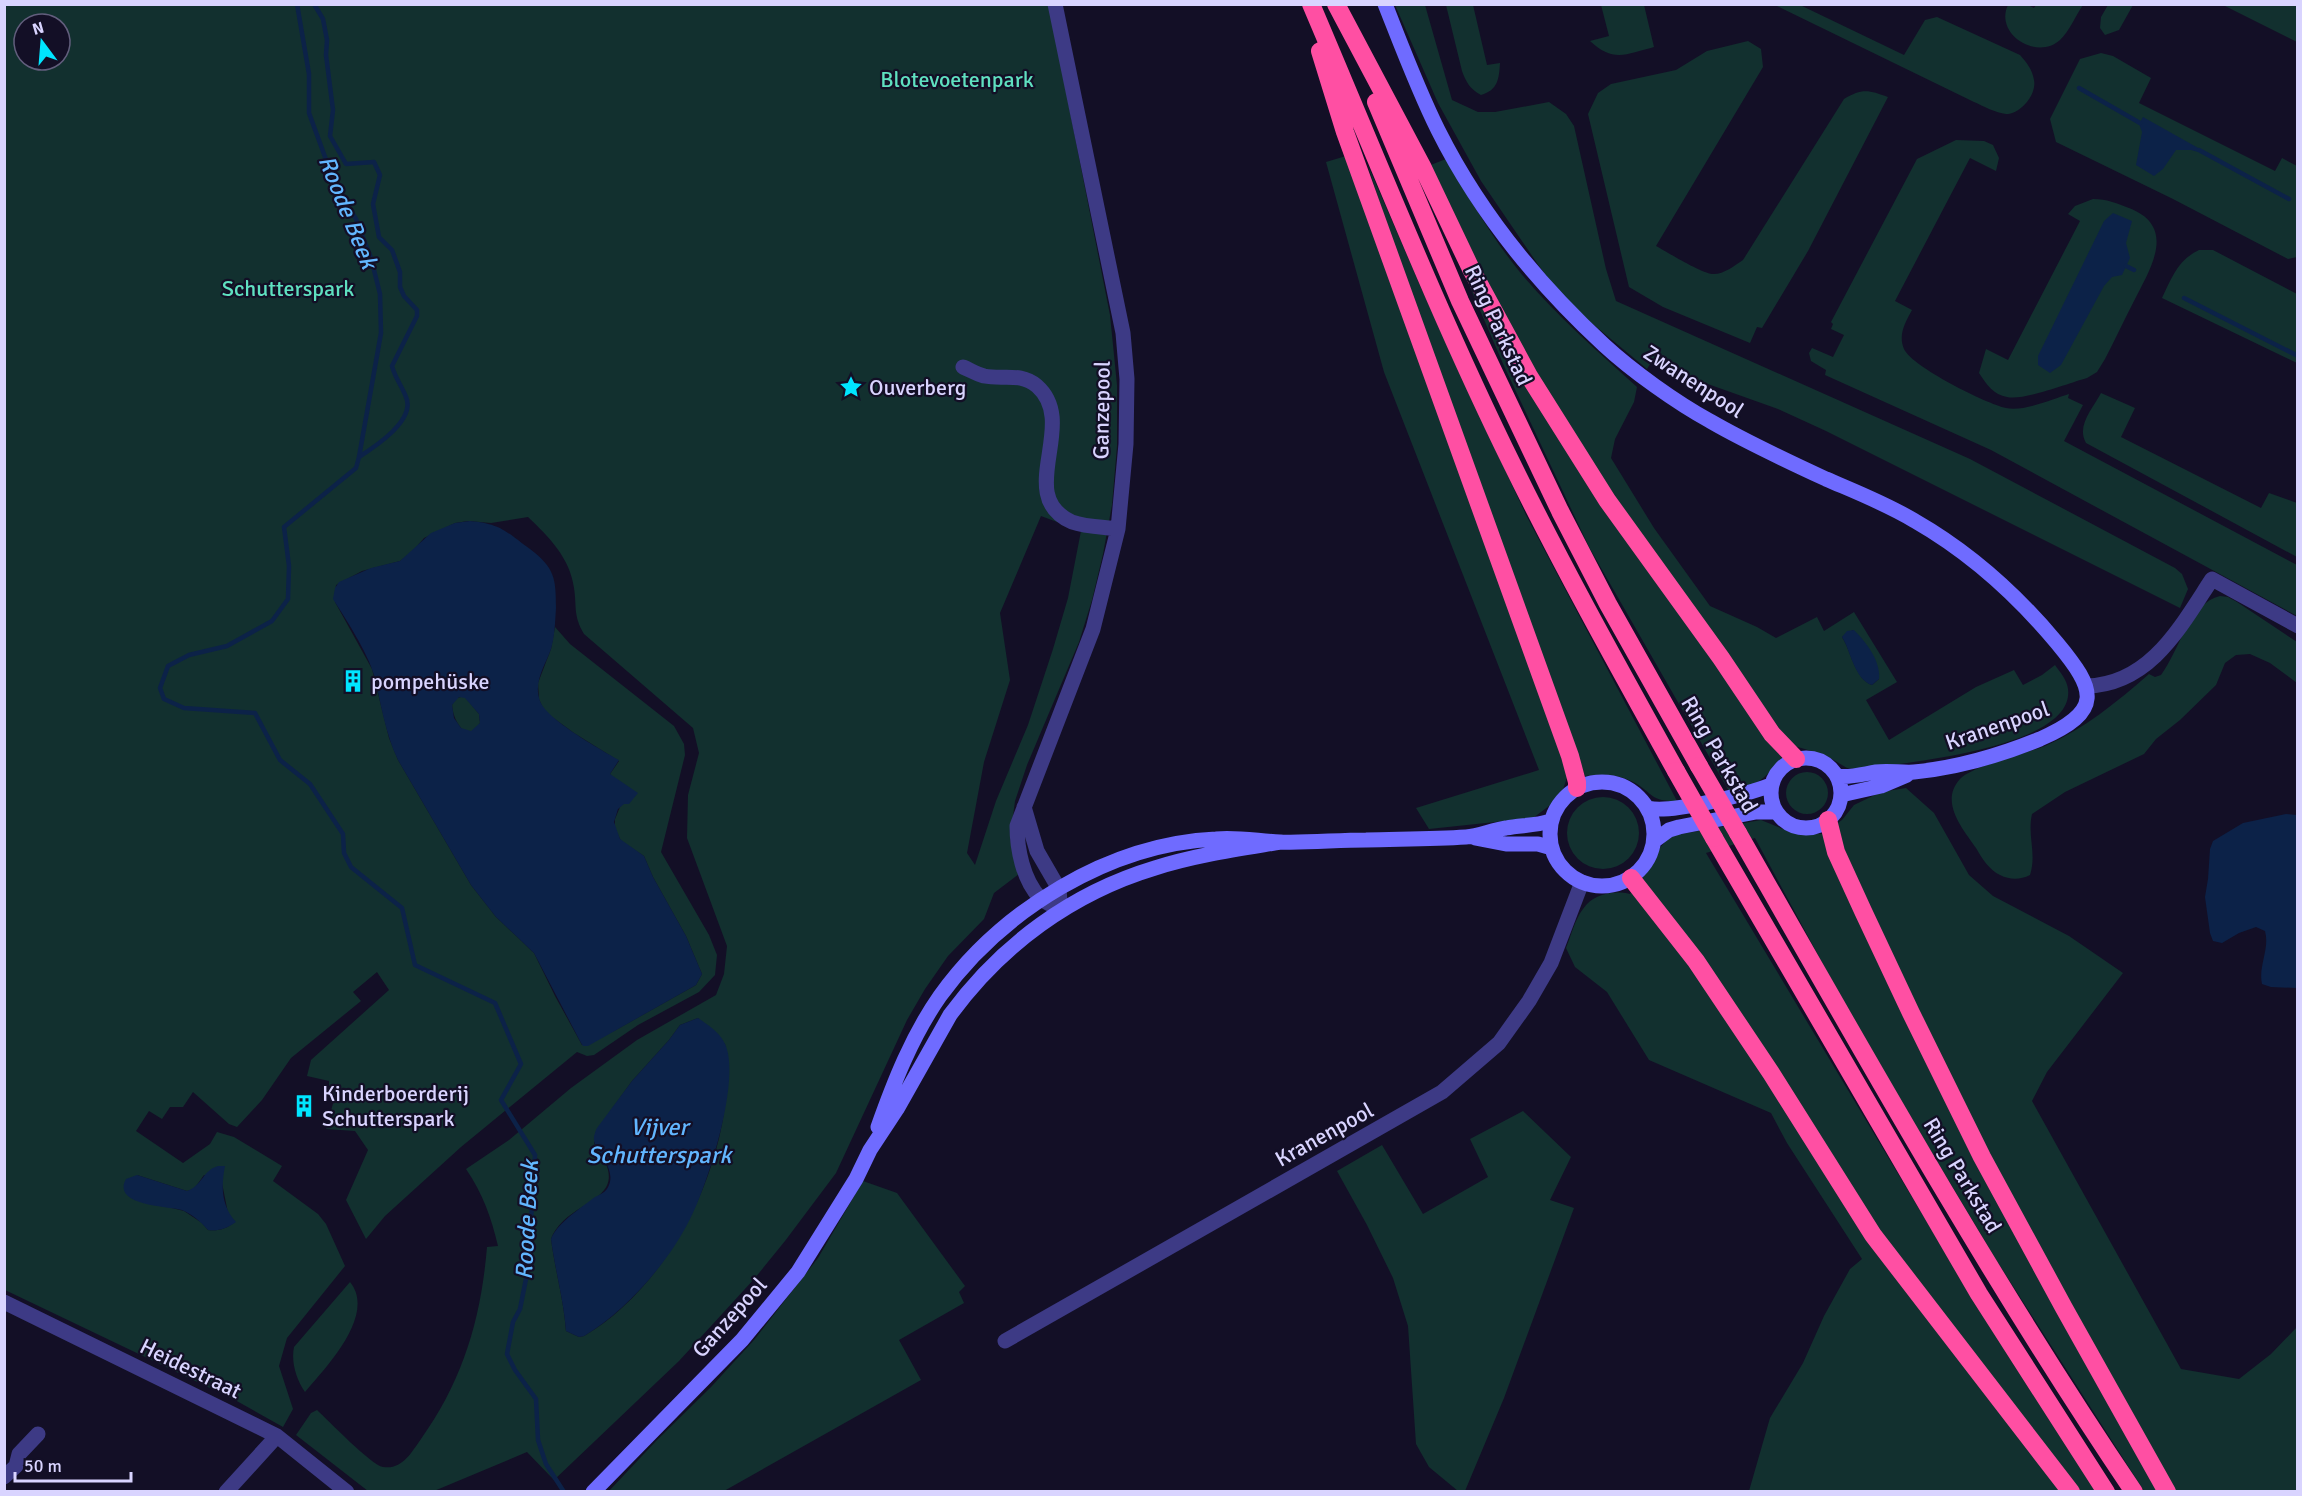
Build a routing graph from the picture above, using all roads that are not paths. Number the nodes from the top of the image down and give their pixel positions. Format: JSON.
{"nodes":[{"id":1,"x":1055,"y":4,"type":"edge"},
{"id":2,"x":1305,"y":4,"type":"edge"},
{"id":3,"x":1311,"y":4,"type":"edge"},
{"id":4,"x":1335,"y":4,"type":"edge"},
{"id":5,"x":1385,"y":4,"type":"edge"},
{"id":6,"x":963,"y":367,"type":"dead end"},
{"id":7,"x":1118,"y":529,"type":"junction"},
{"id":8,"x":2298,"y":626,"type":"edge"},
{"id":9,"x":2086,"y":686,"type":"junction"},
{"id":10,"x":1796,"y":759,"type":"junction"},
{"id":11,"x":1912,"y":773,"type":"junction"},
{"id":12,"x":1837,"y":776,"type":"junction"},
{"id":13,"x":1771,"y":785,"type":"junction"},
{"id":14,"x":1577,"y":788,"type":"junction"},
{"id":15,"x":1841,"y":795,"type":"junction"},
{"id":16,"x":1024,"y":807,"type":"junction"},
{"id":17,"x":1648,"y":808,"type":"junction"},
{"id":18,"x":1776,"y":812,"type":"junction"},
{"id":19,"x":1828,"y":820,"type":"junction"},
{"id":20,"x":1550,"y":821,"type":"junction"},
{"id":21,"x":1468,"y":837,"type":"junction"},
{"id":22,"x":1654,"y":841,"type":"junction"},
{"id":23,"x":1281,"y":842,"type":"junction"},
{"id":24,"x":1552,"y":848,"type":"junction"},
{"id":25,"x":1631,"y":878,"type":"junction"},
{"id":26,"x":1582,"y":882,"type":"junction"},
{"id":27,"x":1059,"y":889,"type":"junction"},
{"id":28,"x":1042,"y":900,"type":"junction"},
{"id":29,"x":1061,"y":910,"type":"junction"},
{"id":30,"x":870,"y":1150,"type":"junction"},
{"id":31,"x":4,"y":1302,"type":"edge"},
{"id":32,"x":1005,"y":1341,"type":"dead end"},
{"id":33,"x":38,"y":1434,"type":"dead end"},
{"id":34,"x":277,"y":1436,"type":"junction"},
{"id":35,"x":4,"y":1476,"type":"edge"},
{"id":36,"x":226,"y":1491,"type":"edge"},
{"id":37,"x":347,"y":1491,"type":"edge"},
{"id":38,"x":593,"y":1491,"type":"edge"},
{"id":39,"x":2072,"y":1491,"type":"edge"},
{"id":40,"x":2106,"y":1491,"type":"edge"},
{"id":41,"x":2134,"y":1491,"type":"edge"},
{"id":42,"x":2167,"y":1491,"type":"edge"}],
"edges":[{"from":1,"to":7,"type":"street","name":"Ganzepool"},
{"from":2,"to":14,"type":"highway"},
{"from":3,"to":40,"type":"highway","name":"Ring Parkstad","bridge":true},
{"from":4,"to":10,"type":"highway"},
{"from":4,"to":41,"type":"highway","name":"Ring Parkstad","bridge":true},
{"from":5,"to":9,"type":"main road","name":"Zwanenpool"},
{"from":6,"to":7,"type":"street"},
{"from":7,"to":16,"type":"street","name":"Ganzepool"},
{"from":8,"to":9,"type":"street"},
{"from":9,"to":11,"type":"main road","name":"Kranenpool"},
{"from":10,"to":12,"type":"main road"},
{"from":10,"to":13,"type":"main road"},
{"from":11,"to":12,"type":"main road","name":"Kranenpool"},
{"from":11,"to":15,"type":"main road","name":"Kranenpool"},
{"from":12,"to":15,"type":"main road"},
{"from":13,"to":17,"type":"main road"},
{"from":13,"to":18,"type":"main road"},
{"from":14,"to":17,"type":"main road"},
{"from":14,"to":20,"type":"main road"},
{"from":15,"to":19,"type":"main road"},
{"from":16,"to":27,"type":"street"},
{"from":16,"to":28,"type":"street","name":"Ganzepool"},
{"from":17,"to":22,"type":"main road"},
{"from":18,"to":19,"type":"main road"},
{"from":18,"to":22,"type":"main road"},
{"from":19,"to":42,"type":"highway"},
{"from":20,"to":21,"type":"main road"},
{"from":20,"to":24,"type":"main road"},
{"from":21,"to":23,"type":"main road"},
{"from":21,"to":24,"type":"main road"},
{"from":22,"to":25,"type":"main road"},
{"from":23,"to":27,"type":"main road"},
{"from":23,"to":29,"type":"main road"},
{"from":24,"to":26,"type":"main road"},
{"from":25,"to":26,"type":"main road"},
{"from":25,"to":39,"type":"highway"},
{"from":26,"to":32,"type":"street","name":"Kranenpool"},
{"from":27,"to":28,"type":"main road","name":"Ganzepool"},
{"from":27,"to":29,"type":"street"},
{"from":28,"to":29,"type":"street"},
{"from":28,"to":30,"type":"main road","name":"Ganzepool"},
{"from":29,"to":30,"type":"main road","name":"Ganzepool"},
{"from":30,"to":38,"type":"main road","name":"Ganzepool"},
{"from":31,"to":34,"type":"street","name":"Heidestraat"},
{"from":33,"to":35,"type":"street"},
{"from":34,"to":36,"type":"street"},
{"from":34,"to":37,"type":"street","name":"Heidestraat"}]}
